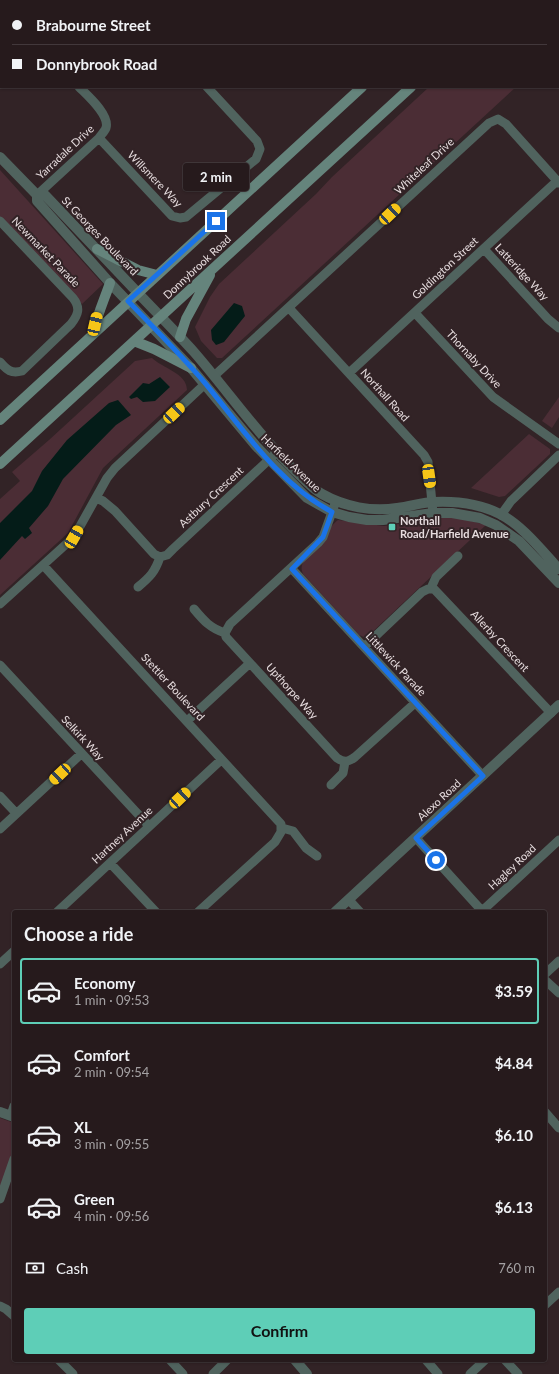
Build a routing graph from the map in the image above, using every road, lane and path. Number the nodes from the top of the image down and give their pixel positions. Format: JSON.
{"nodes":[{"id":1,"x":80,"y":88,"type":"edge"},
{"id":2,"x":208,"y":88,"type":"edge"},
{"id":3,"x":361,"y":88,"type":"edge"},
{"id":4,"x":410,"y":88,"type":"edge"},
{"id":5,"x":99,"y":138,"type":"junction"},
{"id":6,"x":0,"y":157,"type":"edge"},
{"id":7,"x":558,"y":182,"type":"edge"},
{"id":8,"x":37,"y":194,"type":"junction"},
{"id":9,"x":0,"y":221,"type":"edge"},
{"id":10,"x":97,"y":249,"type":"junction"},
{"id":11,"x":484,"y":249,"type":"junction"},
{"id":12,"x":213,"y":268,"type":"junction"},
{"id":13,"x":157,"y":275,"type":"junction"},
{"id":14,"x":110,"y":282,"type":"junction"},
{"id":15,"x":138,"y":293,"type":"junction"},
{"id":16,"x":128,"y":301,"type":"junction"},
{"id":17,"x":289,"y":308,"type":"junction"},
{"id":18,"x":415,"y":313,"type":"junction"},
{"id":19,"x":161,"y":316,"type":"junction"},
{"id":20,"x":151,"y":325,"type":"junction"},
{"id":21,"x":559,"y":328,"type":"edge"},
{"id":22,"x":93,"y":333,"type":"junction"},
{"id":23,"x":180,"y":337,"type":"junction"},
{"id":24,"x":134,"y":341,"type":"junction"},
{"id":25,"x":0,"y":362,"type":"edge"},
{"id":26,"x":191,"y":368,"type":"junction"},
{"id":27,"x":349,"y":373,"type":"junction"},
{"id":28,"x":214,"y":376,"type":"junction"},
{"id":29,"x":205,"y":384,"type":"junction"},
{"id":30,"x":0,"y":420,"type":"edge"},
{"id":31,"x":559,"y":444,"type":"edge"},
{"id":32,"x":277,"y":453,"type":"junction"},
{"id":33,"x":559,"y":455,"type":"edge"},
{"id":34,"x":269,"y":460,"type":"junction"},
{"id":35,"x":0,"y":464,"type":"edge"},
{"id":36,"x":96,"y":498,"type":"junction"},
{"id":37,"x":336,"y":501,"type":"junction"},
{"id":38,"x":433,"y":502,"type":"junction"},
{"id":39,"x":332,"y":512,"type":"junction"},
{"id":40,"x":433,"y":514,"type":"junction"},
{"id":41,"x":502,"y":515,"type":"junction"},
{"id":42,"x":458,"y":556,"type":"dead end"},
{"id":43,"x":160,"y":557,"type":"junction"},
{"id":44,"x":43,"y":565,"type":"junction"},
{"id":45,"x":292,"y":569,"type":"junction"},
{"id":46,"x":559,"y":569,"type":"edge"},
{"id":47,"x":559,"y":583,"type":"edge"},
{"id":48,"x":138,"y":587,"type":"dead end"},
{"id":49,"x":431,"y":588,"type":"junction"},
{"id":50,"x":0,"y":604,"type":"edge"},
{"id":51,"x":194,"y":609,"type":"dead end"},
{"id":52,"x":225,"y":633,"type":"junction"},
{"id":53,"x":364,"y":647,"type":"junction"},
{"id":54,"x":250,"y":663,"type":"junction"},
{"id":55,"x":0,"y":665,"type":"edge"},
{"id":56,"x":415,"y":702,"type":"junction"},
{"id":57,"x":559,"y":705,"type":"edge"},
{"id":58,"x":550,"y":713,"type":"junction"},
{"id":59,"x":187,"y":721,"type":"junction"},
{"id":60,"x":81,"y":754,"type":"junction"},
{"id":61,"x":221,"y":760,"type":"junction"},
{"id":62,"x":345,"y":762,"type":"junction"},
{"id":63,"x":483,"y":776,"type":"junction"},
{"id":64,"x":332,"y":785,"type":"dead end"},
{"id":65,"x":0,"y":796,"type":"edge"},
{"id":66,"x":16,"y":814,"type":"junction"},
{"id":67,"x":149,"y":826,"type":"junction"},
{"id":68,"x":282,"y":828,"type":"junction"},
{"id":69,"x":0,"y":829,"type":"edge"},
{"id":70,"x":416,"y":838,"type":"junction"},
{"id":71,"x":559,"y":840,"type":"edge"},
{"id":72,"x":317,"y":856,"type":"dead end"},
{"id":73,"x":110,"y":862,"type":"junction"},
{"id":74,"x":349,"y":900,"type":"junction"},
{"id":75,"x":59,"y":910,"type":"edge"},
{"id":76,"x":154,"y":910,"type":"edge"},
{"id":77,"x":200,"y":910,"type":"edge"},
{"id":78,"x":337,"y":910,"type":"edge"},
{"id":79,"x":358,"y":910,"type":"edge"},
{"id":80,"x":480,"y":910,"type":"edge"},
{"id":81,"x":484,"y":910,"type":"edge"},
{"id":82,"x":12,"y":953,"type":"edge"},
{"id":83,"x":559,"y":962,"type":"edge"},
{"id":84,"x":0,"y":964,"type":"edge"},
{"id":85,"x":547,"y":972,"type":"edge"},
{"id":86,"x":547,"y":982,"type":"edge"},
{"id":87,"x":559,"y":993,"type":"edge"},
{"id":88,"x":0,"y":1112,"type":"edge"},
{"id":89,"x":12,"y":1113,"type":"edge"},
{"id":90,"x":547,"y":1114,"type":"edge"},
{"id":91,"x":559,"y":1128,"type":"edge"},
{"id":92,"x":12,"y":1165,"type":"edge"},
{"id":93,"x":0,"y":1199,"type":"edge"},
{"id":94,"x":559,"y":1292,"type":"edge"},
{"id":95,"x":547,"y":1303,"type":"edge"},
{"id":96,"x":0,"y":1306,"type":"edge"},
{"id":97,"x":12,"y":1315,"type":"edge"},
{"id":98,"x":61,"y":1362,"type":"edge"},
{"id":99,"x":172,"y":1362,"type":"edge"},
{"id":100,"x":225,"y":1362,"type":"edge"},
{"id":101,"x":297,"y":1362,"type":"edge"},
{"id":102,"x":428,"y":1362,"type":"edge"},
{"id":103,"x":483,"y":1362,"type":"edge"},
{"id":104,"x":507,"y":1362,"type":"edge"},
{"id":105,"x":73,"y":1374,"type":"edge"},
{"id":106,"x":183,"y":1374,"type":"edge"},
{"id":107,"x":213,"y":1374,"type":"edge"},
{"id":108,"x":307,"y":1374,"type":"edge"},
{"id":109,"x":438,"y":1374,"type":"edge"},
{"id":110,"x":470,"y":1374,"type":"edge"},
{"id":111,"x":518,"y":1374,"type":"edge"}],
"edges":[{"from":1,"to":5,"type":"street","name":"Yarradale Drive"},
{"from":2,"to":5,"type":"street","name":"Willsmere Way"},
{"from":3,"to":13,"type":"main road","name":"Donnybrook Road"},
{"from":4,"to":12,"type":"main road","name":"Donnybrook Road"},
{"from":5,"to":8,"type":"street","name":"Yarradale Drive"},
{"from":6,"to":8,"type":"street","name":"St Georges Boulevard"},
{"from":7,"to":11,"type":"street","name":"Goldington Street"},
{"from":7,"to":17,"type":"street","name":"Whiteleaf Drive"},
{"from":8,"to":10,"type":"street","name":"St Georges Boulevard"},
{"from":8,"to":14,"type":"street","name":"St Georges Boulevard"},
{"from":9,"to":25,"type":"street","name":"Newmarket Parade"},
{"from":10,"to":13,"type":"main road"},
{"from":10,"to":15,"type":"street","name":"St Georges Boulevard"},
{"from":11,"to":18,"type":"street","name":"Goldington Street"},
{"from":11,"to":21,"type":"street","name":"Latteridge Way"},
{"from":12,"to":19,"type":"main road","name":"Donnybrook Road"},
{"from":12,"to":23,"type":"main road"},
{"from":13,"to":15,"type":"main road","name":"Donnybrook Road"},
{"from":14,"to":16,"type":"street","name":"St Georges Boulevard"},
{"from":14,"to":22,"type":"main road"},
{"from":15,"to":16,"type":"main road","name":"Donnybrook Road"},
{"from":15,"to":19,"type":"street","name":"St Georges Boulevard"},
{"from":16,"to":20,"type":"street","name":"St Georges Boulevard"},
{"from":16,"to":22,"type":"main road","name":"Donnybrook Road"},
{"from":17,"to":27,"type":"street","name":"Northall Road"},
{"from":17,"to":28,"type":"street","name":"Whiteleaf Drive"},
{"from":18,"to":27,"type":"street","name":"Goldington Street"},
{"from":18,"to":31,"type":"street","name":"Thornaby Drive"},
{"from":19,"to":20,"type":"main road","name":"Donnybrook Road"},
{"from":19,"to":23,"type":"street","name":"Harfield Avenue"},
{"from":20,"to":24,"type":"main road","name":"Donnybrook Road"},
{"from":20,"to":26,"type":"street","name":"Harfield Avenue"},
{"from":22,"to":30,"type":"main road","name":"Donnybrook Road"},
{"from":23,"to":28,"type":"street","name":"Harfield Avenue"},
{"from":24,"to":26,"type":"main road"},
{"from":24,"to":35,"type":"main road","name":"Donnybrook Road"},
{"from":26,"to":29,"type":"street","name":"Harfield Avenue"},
{"from":27,"to":38,"type":"street","name":"Northall Road"},
{"from":28,"to":32,"type":"street","name":"Harfield Avenue"},
{"from":29,"to":34,"type":"street","name":"Harfield Avenue"},
{"from":29,"to":36,"type":"street"},
{"from":32,"to":34,"type":"street","name":"Astbury Crescent"},
{"from":32,"to":37,"type":"street","name":"Harfield Avenue"},
{"from":33,"to":41,"type":"street"},
{"from":34,"to":39,"type":"street","name":"Harfield Avenue"},
{"from":34,"to":43,"type":"street","name":"Astbury Crescent"},
{"from":36,"to":43,"type":"street"},
{"from":36,"to":44,"type":"street"},
{"from":37,"to":38,"type":"street","name":"Harfield Avenue"},
{"from":37,"to":39,"type":"street"},
{"from":38,"to":40,"type":"street","name":"Northall Road"},
{"from":38,"to":41,"type":"street","name":"Harfield Avenue"},
{"from":39,"to":40,"type":"street","name":"Harfield Avenue"},
{"from":39,"to":45,"type":"street"},
{"from":40,"to":47,"type":"street","name":"Harfield Avenue"},
{"from":41,"to":46,"type":"street","name":"Harfield Avenue"},
{"from":42,"to":49,"type":"street"},
{"from":43,"to":48,"type":"street","name":"Astbury Crescent"},
{"from":44,"to":50,"type":"street"},
{"from":44,"to":59,"type":"street","name":"Stettler Boulevard"},
{"from":45,"to":52,"type":"street"},
{"from":45,"to":53,"type":"street","name":"Littlewick Parade"},
{"from":49,"to":53,"type":"street"},
{"from":49,"to":58,"type":"street","name":"Allerby Crescent"},
{"from":51,"to":52,"type":"street","name":"Upthorpe Way"},
{"from":52,"to":54,"type":"street","name":"Upthorpe Way"},
{"from":53,"to":56,"type":"street","name":"Littlewick Parade"},
{"from":54,"to":59,"type":"street"},
{"from":54,"to":62,"type":"street","name":"Upthorpe Way"},
{"from":55,"to":60,"type":"street","name":"Selkirk Way"},
{"from":56,"to":62,"type":"street"},
{"from":56,"to":63,"type":"street","name":"Littlewick Parade"},
{"from":57,"to":58,"type":"street","name":"Alexo Road"},
{"from":58,"to":63,"type":"street","name":"Alexo Road"},
{"from":59,"to":61,"type":"street","name":"Stettler Boulevard"},
{"from":60,"to":66,"type":"street"},
{"from":60,"to":67,"type":"street","name":"Selkirk Way"},
{"from":61,"to":67,"type":"street","name":"Hartney Avenue"},
{"from":61,"to":68,"type":"street","name":"Stettler Boulevard"},
{"from":62,"to":64,"type":"street"},
{"from":63,"to":70,"type":"street","name":"Alexo Road"},
{"from":65,"to":66,"type":"street"},
{"from":66,"to":69,"type":"street"},
{"from":67,"to":73,"type":"street","name":"Hartney Avenue"},
{"from":68,"to":72,"type":"street","name":"Stettler Boulevard"},
{"from":68,"to":77,"type":"street"},
{"from":70,"to":74,"type":"street","name":"Alexo Road"},
{"from":70,"to":80,"type":"street"},
{"from":71,"to":81,"type":"street","name":"Hagley Road"},
{"from":73,"to":75,"type":"street","name":"Hartney Avenue"},
{"from":73,"to":76,"type":"street"},
{"from":74,"to":78,"type":"street","name":"Alexo Road"},
{"from":74,"to":79,"type":"street"},
{"from":82,"to":84,"type":"street"},
{"from":83,"to":85,"type":"street"},
{"from":86,"to":87,"type":"street"},
{"from":88,"to":89,"type":"street"},
{"from":90,"to":91,"type":"street"},
{"from":92,"to":93,"type":"street"},
{"from":94,"to":95,"type":"street"},
{"from":96,"to":97,"type":"street"},
{"from":98,"to":105,"type":"street"},
{"from":99,"to":106,"type":"street"},
{"from":100,"to":107,"type":"street"},
{"from":101,"to":108,"type":"street"},
{"from":102,"to":109,"type":"street"},
{"from":103,"to":110,"type":"street"},
{"from":104,"to":111,"type":"street"}]}
